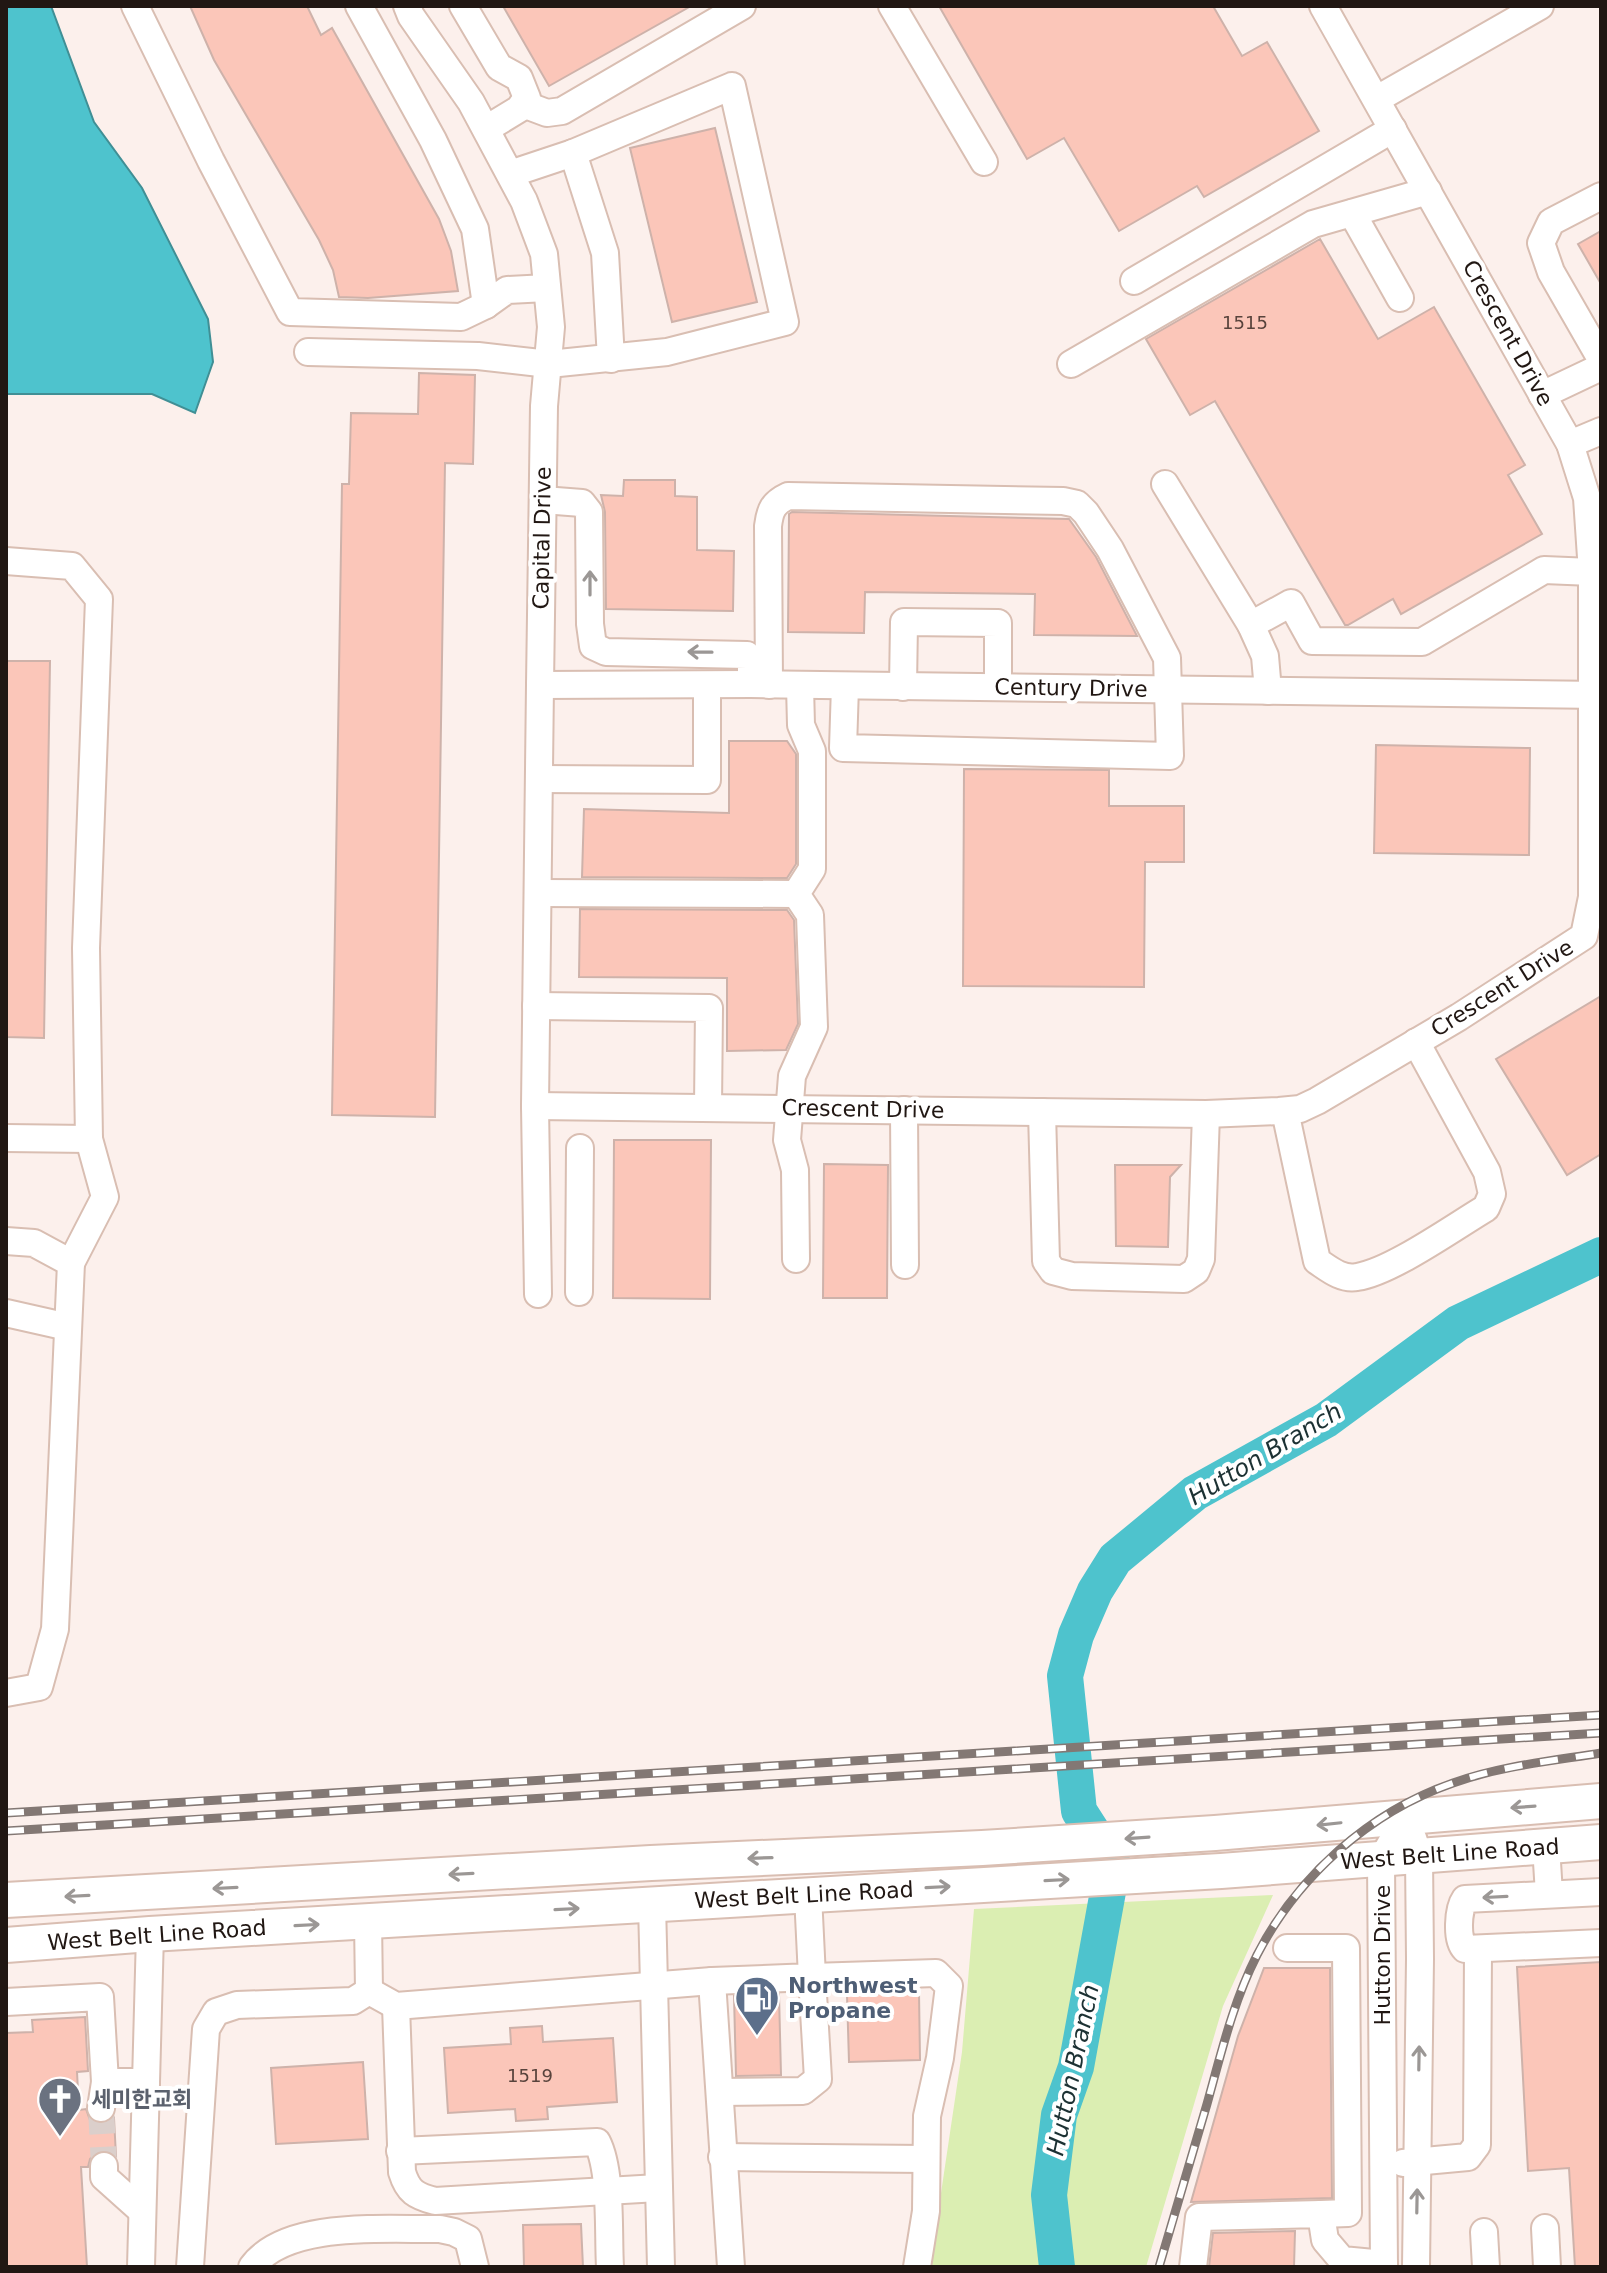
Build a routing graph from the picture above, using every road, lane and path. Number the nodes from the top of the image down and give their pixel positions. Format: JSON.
{"nodes":[{"id":1,"x":135,"y":6,"type":"edge"},
{"id":2,"x":359,"y":6,"type":"edge"},
{"id":3,"x":407,"y":6,"type":"edge"},
{"id":4,"x":463,"y":6,"type":"edge"},
{"id":5,"x":742,"y":6,"type":"edge"},
{"id":6,"x":892,"y":6,"type":"edge"},
{"id":7,"x":1323,"y":6,"type":"edge"},
{"id":8,"x":1540,"y":6,"type":"edge"},
{"id":9,"x":1377,"y":99,"type":"junction"},
{"id":10,"x":523,"y":104,"type":"junction"},
{"id":11,"x":486,"y":129,"type":"junction"},
{"id":12,"x":1393,"y":129,"type":"junction"},
{"id":13,"x":573,"y":153,"type":"junction"},
{"id":14,"x":984,"y":162,"type":"dead end"},
{"id":15,"x":510,"y":174,"type":"junction"},
{"id":16,"x":1428,"y":191,"type":"junction"},
{"id":17,"x":1601,"y":196,"type":"edge"},
{"id":18,"x":1352,"y":213,"type":"junction"},
{"id":19,"x":1134,"y":281,"type":"dead end"},
{"id":20,"x":547,"y":288,"type":"junction"},
{"id":21,"x":1400,"y":298,"type":"dead end"},
{"id":22,"x":486,"y":305,"type":"junction"},
{"id":23,"x":308,"y":352,"type":"dead end"},
{"id":24,"x":611,"y":359,"type":"junction"},
{"id":25,"x":1601,"y":359,"type":"edge"},
{"id":26,"x":549,"y":364,"type":"junction"},
{"id":27,"x":1071,"y":364,"type":"dead end"},
{"id":28,"x":1601,"y":367,"type":"edge"},
{"id":29,"x":1542,"y":395,"type":"junction"},
{"id":30,"x":1601,"y":431,"type":"edge"},
{"id":31,"x":1570,"y":444,"type":"junction"},
{"id":32,"x":1165,"y":484,"type":"dead end"},
{"id":33,"x":543,"y":500,"type":"junction"},
{"id":34,"x":1595,"y":517,"type":"edge"},
{"id":35,"x":6,"y":561,"type":"edge"},
{"id":36,"x":1592,"y":572,"type":"junction"},
{"id":37,"x":1251,"y":625,"type":"junction"},
{"id":38,"x":606,"y":652,"type":"junction"},
{"id":39,"x":760,"y":684,"type":"junction"},
{"id":40,"x":540,"y":685,"type":"junction"},
{"id":41,"x":596,"y":685,"type":"junction"},
{"id":42,"x":707,"y":685,"type":"junction"},
{"id":43,"x":800,"y":686,"type":"junction"},
{"id":44,"x":845,"y":686,"type":"junction"},
{"id":45,"x":903,"y":687,"type":"junction"},
{"id":46,"x":998,"y":687,"type":"junction"},
{"id":47,"x":1169,"y":690,"type":"junction"},
{"id":48,"x":1268,"y":691,"type":"junction"},
{"id":49,"x":1598,"y":694,"type":"edge"},
{"id":50,"x":539,"y":779,"type":"junction"},
{"id":51,"x":538,"y":893,"type":"junction"},
{"id":52,"x":796,"y":894,"type":"junction"},
{"id":53,"x":1596,"y":894,"type":"edge"},
{"id":54,"x":536,"y":1006,"type":"junction"},
{"id":55,"x":1416,"y":1042,"type":"junction"},
{"id":56,"x":535,"y":1106,"type":"junction"},
{"id":57,"x":708,"y":1107,"type":"junction"},
{"id":58,"x":790,"y":1108,"type":"junction"},
{"id":59,"x":904,"y":1110,"type":"junction"},
{"id":60,"x":1285,"y":1111,"type":"junction"},
{"id":61,"x":1042,"y":1112,"type":"junction"},
{"id":62,"x":1206,"y":1114,"type":"junction"},
{"id":63,"x":6,"y":1138,"type":"edge"},
{"id":64,"x":89,"y":1139,"type":"junction"},
{"id":65,"x":580,"y":1148,"type":"dead end"},
{"id":66,"x":537,"y":1208,"type":"junction"},
{"id":67,"x":579,"y":1210,"type":"junction"},
{"id":68,"x":6,"y":1241,"type":"edge"},
{"id":69,"x":796,"y":1259,"type":"dead end"},
{"id":70,"x":71,"y":1263,"type":"junction"},
{"id":71,"x":905,"y":1265,"type":"dead end"},
{"id":72,"x":579,"y":1292,"type":"dead end"},
{"id":73,"x":538,"y":1294,"type":"dead end"},
{"id":74,"x":6,"y":1313,"type":"edge"},
{"id":75,"x":68,"y":1327,"type":"junction"},
{"id":76,"x":6,"y":1693,"type":"edge"},
{"id":77,"x":1601,"y":1801,"type":"edge"},
{"id":78,"x":1407,"y":1816,"type":"junction"},
{"id":79,"x":1601,"y":1842,"type":"edge"},
{"id":80,"x":1546,"y":1846,"type":"junction"},
{"id":81,"x":1419,"y":1856,"type":"junction"},
{"id":82,"x":1381,"y":1860,"type":"junction"},
{"id":83,"x":651,"y":1863,"type":"junction"},
{"id":84,"x":148,"y":1892,"type":"junction"},
{"id":85,"x":1601,"y":1892,"type":"edge"},
{"id":86,"x":1549,"y":1894,"type":"junction"},
{"id":87,"x":808,"y":1895,"type":"junction"},
{"id":88,"x":6,"y":1900,"type":"edge"},
{"id":89,"x":652,"y":1904,"type":"junction"},
{"id":90,"x":368,"y":1921,"type":"junction"},
{"id":91,"x":150,"y":1934,"type":"junction"},
{"id":92,"x":1601,"y":1943,"type":"edge"},
{"id":93,"x":6,"y":1945,"type":"edge"},
{"id":94,"x":1287,"y":1948,"type":"dead end"},
{"id":95,"x":1478,"y":1949,"type":"junction"},
{"id":96,"x":812,"y":1977,"type":"junction"},
{"id":97,"x":712,"y":1981,"type":"junction"},
{"id":98,"x":653,"y":1987,"type":"junction"},
{"id":99,"x":369,"y":1991,"type":"junction"},
{"id":100,"x":6,"y":2002,"type":"edge"},
{"id":101,"x":396,"y":2006,"type":"junction"},
{"id":102,"x":146,"y":2082,"type":"junction"},
{"id":103,"x":720,"y":2092,"type":"junction"},
{"id":104,"x":400,"y":2151,"type":"junction"},
{"id":105,"x":722,"y":2157,"type":"junction"},
{"id":106,"x":926,"y":2159,"type":"junction"},
{"id":107,"x":1417,"y":2162,"type":"junction"},
{"id":108,"x":1383,"y":2164,"type":"junction"},
{"id":109,"x":104,"y":2166,"type":"tunnel mouth"},
{"id":110,"x":658,"y":2188,"type":"junction"},
{"id":111,"x":607,"y":2191,"type":"junction"},
{"id":112,"x":465,"y":2200,"type":"junction"},
{"id":113,"x":142,"y":2211,"type":"junction"},
{"id":114,"x":1321,"y":2214,"type":"junction"},
{"id":115,"x":1545,"y":2228,"type":"dead end"},
{"id":116,"x":1484,"y":2232,"type":"dead end"},
{"id":117,"x":468,"y":2239,"type":"junction"},
{"id":118,"x":1333,"y":2259,"type":"edge"},
{"id":119,"x":1384,"y":2266,"type":"edge"},
{"id":120,"x":141,"y":2267,"type":"edge"},
{"id":121,"x":190,"y":2267,"type":"edge"},
{"id":122,"x":252,"y":2267,"type":"edge"},
{"id":123,"x":475,"y":2267,"type":"edge"},
{"id":124,"x":610,"y":2267,"type":"edge"},
{"id":125,"x":661,"y":2267,"type":"edge"},
{"id":126,"x":731,"y":2267,"type":"edge"},
{"id":127,"x":917,"y":2267,"type":"edge"},
{"id":128,"x":1193,"y":2267,"type":"edge"},
{"id":129,"x":1416,"y":2267,"type":"edge"},
{"id":130,"x":1486,"y":2267,"type":"edge"},
{"id":131,"x":1547,"y":2267,"type":"edge"}],
"edges":[{"from":1,"to":22,"type":"street"},
{"from":2,"to":22,"type":"street"},
{"from":3,"to":11,"type":"street","name":"Capital Drive"},
{"from":4,"to":10,"type":"street"},
{"from":5,"to":10,"type":"street"},
{"from":6,"to":14,"type":"street"},
{"from":7,"to":9,"type":"street","name":"Crescent Drive"},
{"from":8,"to":9,"type":"street"},
{"from":9,"to":12,"type":"street","name":"Crescent Drive"},
{"from":10,"to":11,"type":"street"},
{"from":11,"to":15,"type":"street","name":"Capital Drive"},
{"from":12,"to":16,"type":"street","name":"Crescent Drive"},
{"from":12,"to":19,"type":"street"},
{"from":13,"to":15,"type":"street"},
{"from":13,"to":24,"type":"street"},
{"from":13,"to":24,"type":"street"},
{"from":15,"to":20,"type":"street","name":"Capital Drive"},
{"from":16,"to":18,"type":"street"},
{"from":16,"to":29,"type":"street","name":"Crescent Drive"},
{"from":17,"to":25,"type":"street"},
{"from":18,"to":21,"type":"street"},
{"from":18,"to":27,"type":"street"},
{"from":20,"to":22,"type":"street"},
{"from":20,"to":26,"type":"street","name":"Capital Drive"},
{"from":23,"to":26,"type":"street"},
{"from":24,"to":26,"type":"street"},
{"from":26,"to":33,"type":"street","name":"Capital Drive"},
{"from":28,"to":29,"type":"street"},
{"from":29,"to":31,"type":"street","name":"Crescent Drive"},
{"from":30,"to":31,"type":"street"},
{"from":31,"to":34,"type":"street","name":"Crescent Drive"},
{"from":32,"to":37,"type":"street"},
{"from":38,"to":33,"type":"street","one_way":true},
{"from":33,"to":40,"type":"street","name":"Capital Drive"},
{"from":34,"to":36,"type":"street","name":"Crescent Drive"},
{"from":35,"to":64,"type":"street"},
{"from":36,"to":37,"type":"street"},
{"from":36,"to":49,"type":"street","name":"Crescent Drive"},
{"from":37,"to":48,"type":"street"},
{"from":39,"to":38,"type":"street","one_way":true},
{"from":38,"to":41,"type":"street"},
{"from":39,"to":42,"type":"street","name":"Century Drive"},
{"from":39,"to":43,"type":"street","name":"Century Drive"},
{"from":39,"to":47,"type":"street"},
{"from":40,"to":41,"type":"street","name":"Century Drive"},
{"from":40,"to":50,"type":"street","name":"Capital Drive"},
{"from":41,"to":42,"type":"street","name":"Century Drive"},
{"from":42,"to":50,"type":"street"},
{"from":43,"to":44,"type":"street","name":"Century Drive"},
{"from":43,"to":52,"type":"street"},
{"from":44,"to":45,"type":"street","name":"Century Drive"},
{"from":44,"to":47,"type":"street"},
{"from":45,"to":46,"type":"street","name":"Century Drive"},
{"from":45,"to":46,"type":"street"},
{"from":46,"to":47,"type":"street","name":"Century Drive"},
{"from":47,"to":48,"type":"street","name":"Century Drive"},
{"from":48,"to":49,"type":"street","name":"Century Drive"},
{"from":49,"to":53,"type":"street","name":"Crescent Drive"},
{"from":50,"to":51,"type":"street","name":"Capital Drive"},
{"from":51,"to":52,"type":"street"},
{"from":51,"to":54,"type":"street","name":"Capital Drive"},
{"from":52,"to":58,"type":"street"},
{"from":53,"to":55,"type":"street","name":"Crescent Drive"},
{"from":54,"to":56,"type":"street","name":"Capital Drive"},
{"from":54,"to":57,"type":"street"},
{"from":55,"to":60,"type":"street","name":"Crescent Drive"},
{"from":55,"to":60,"type":"street"},
{"from":56,"to":57,"type":"street","name":"Crescent Drive"},
{"from":56,"to":66,"type":"street","name":"Capital Drive"},
{"from":57,"to":58,"type":"street","name":"Crescent Drive"},
{"from":58,"to":59,"type":"street","name":"Crescent Drive"},
{"from":58,"to":69,"type":"street"},
{"from":59,"to":61,"type":"street","name":"Crescent Drive"},
{"from":59,"to":71,"type":"street"},
{"from":60,"to":62,"type":"street","name":"Crescent Drive"},
{"from":61,"to":62,"type":"street","name":"Crescent Drive"},
{"from":61,"to":62,"type":"street"},
{"from":63,"to":64,"type":"street"},
{"from":64,"to":70,"type":"street"},
{"from":65,"to":67,"type":"street"},
{"from":66,"to":67,"type":"street"},
{"from":66,"to":73,"type":"street","name":"Capital Drive"},
{"from":67,"to":72,"type":"street"},
{"from":68,"to":70,"type":"street"},
{"from":70,"to":75,"type":"street"},
{"from":74,"to":75,"type":"street"},
{"from":75,"to":76,"type":"street"},
{"from":77,"to":78,"type":"main road","name":"West Belt Line Road","one_way":true},
{"from":78,"to":81,"type":"street","name":"Hutton Drive"},
{"from":78,"to":82,"type":"street","name":"Hutton Drive"},
{"from":78,"to":83,"type":"main road","name":"West Belt Line Road","one_way":true},
{"from":79,"to":80,"type":"main road","name":"West Belt Line Road"},
{"from":80,"to":81,"type":"main road","name":"West Belt Line Road"},
{"from":80,"to":86,"type":"street"},
{"from":81,"to":82,"type":"main road","name":"West Belt Line Road"},
{"from":107,"to":81,"type":"street","name":"Hutton Drive","one_way":true},
{"from":87,"to":82,"type":"main road","name":"West Belt Line Road","one_way":true},
{"from":82,"to":108,"type":"street","name":"Hutton Drive"},
{"from":83,"to":84,"type":"main road","name":"West Belt Line Road","one_way":true},
{"from":83,"to":89,"type":"main road"},
{"from":84,"to":88,"type":"main road","name":"West Belt Line Road","one_way":true},
{"from":84,"to":91,"type":"main road"},
{"from":85,"to":86,"type":"street"},
{"from":86,"to":95,"type":"street","one_way":true},
{"from":87,"to":89,"type":"main road","name":"West Belt Line Road"},
{"from":87,"to":96,"type":"street"},
{"from":90,"to":89,"type":"main road","name":"West Belt Line Road","one_way":true},
{"from":89,"to":98,"type":"street"},
{"from":91,"to":90,"type":"main road","name":"West Belt Line Road","one_way":true},
{"from":90,"to":99,"type":"street"},
{"from":91,"to":93,"type":"main road","name":"West Belt Line Road"},
{"from":91,"to":102,"type":"street"},
{"from":92,"to":95,"type":"street"},
{"from":94,"to":114,"type":"street"},
{"from":95,"to":107,"type":"street"},
{"from":96,"to":97,"type":"street"},
{"from":96,"to":103,"type":"street"},
{"from":96,"to":106,"type":"street"},
{"from":97,"to":98,"type":"street"},
{"from":97,"to":103,"type":"street"},
{"from":98,"to":101,"type":"street"},
{"from":98,"to":110,"type":"street"},
{"from":99,"to":101,"type":"street"},
{"from":99,"to":121,"type":"street"},
{"from":100,"to":102,"type":"street"},
{"from":101,"to":104,"type":"street"},
{"from":102,"to":113,"type":"street"},
{"from":103,"to":105,"type":"street"},
{"from":104,"to":111,"type":"street"},
{"from":104,"to":112,"type":"street"},
{"from":105,"to":106,"type":"street"},
{"from":105,"to":126,"type":"street"},
{"from":106,"to":127,"type":"street"},
{"from":107,"to":108,"type":"street"},
{"from":129,"to":107,"type":"street","name":"Hutton Drive","one_way":true},
{"from":108,"to":119,"type":"street","name":"Hutton Drive"},
{"from":109,"to":113,"type":"street"},
{"from":110,"to":111,"type":"street"},
{"from":110,"to":125,"type":"street"},
{"from":111,"to":112,"type":"street"},
{"from":111,"to":124,"type":"street"},
{"from":112,"to":117,"type":"street"},
{"from":113,"to":120,"type":"street"},
{"from":114,"to":118,"type":"street"},
{"from":114,"to":128,"type":"street"},
{"from":115,"to":131,"type":"street"},
{"from":116,"to":130,"type":"street"},
{"from":117,"to":122,"type":"street"},
{"from":117,"to":123,"type":"street"},
{"from":118,"to":119,"type":"street"}]}
